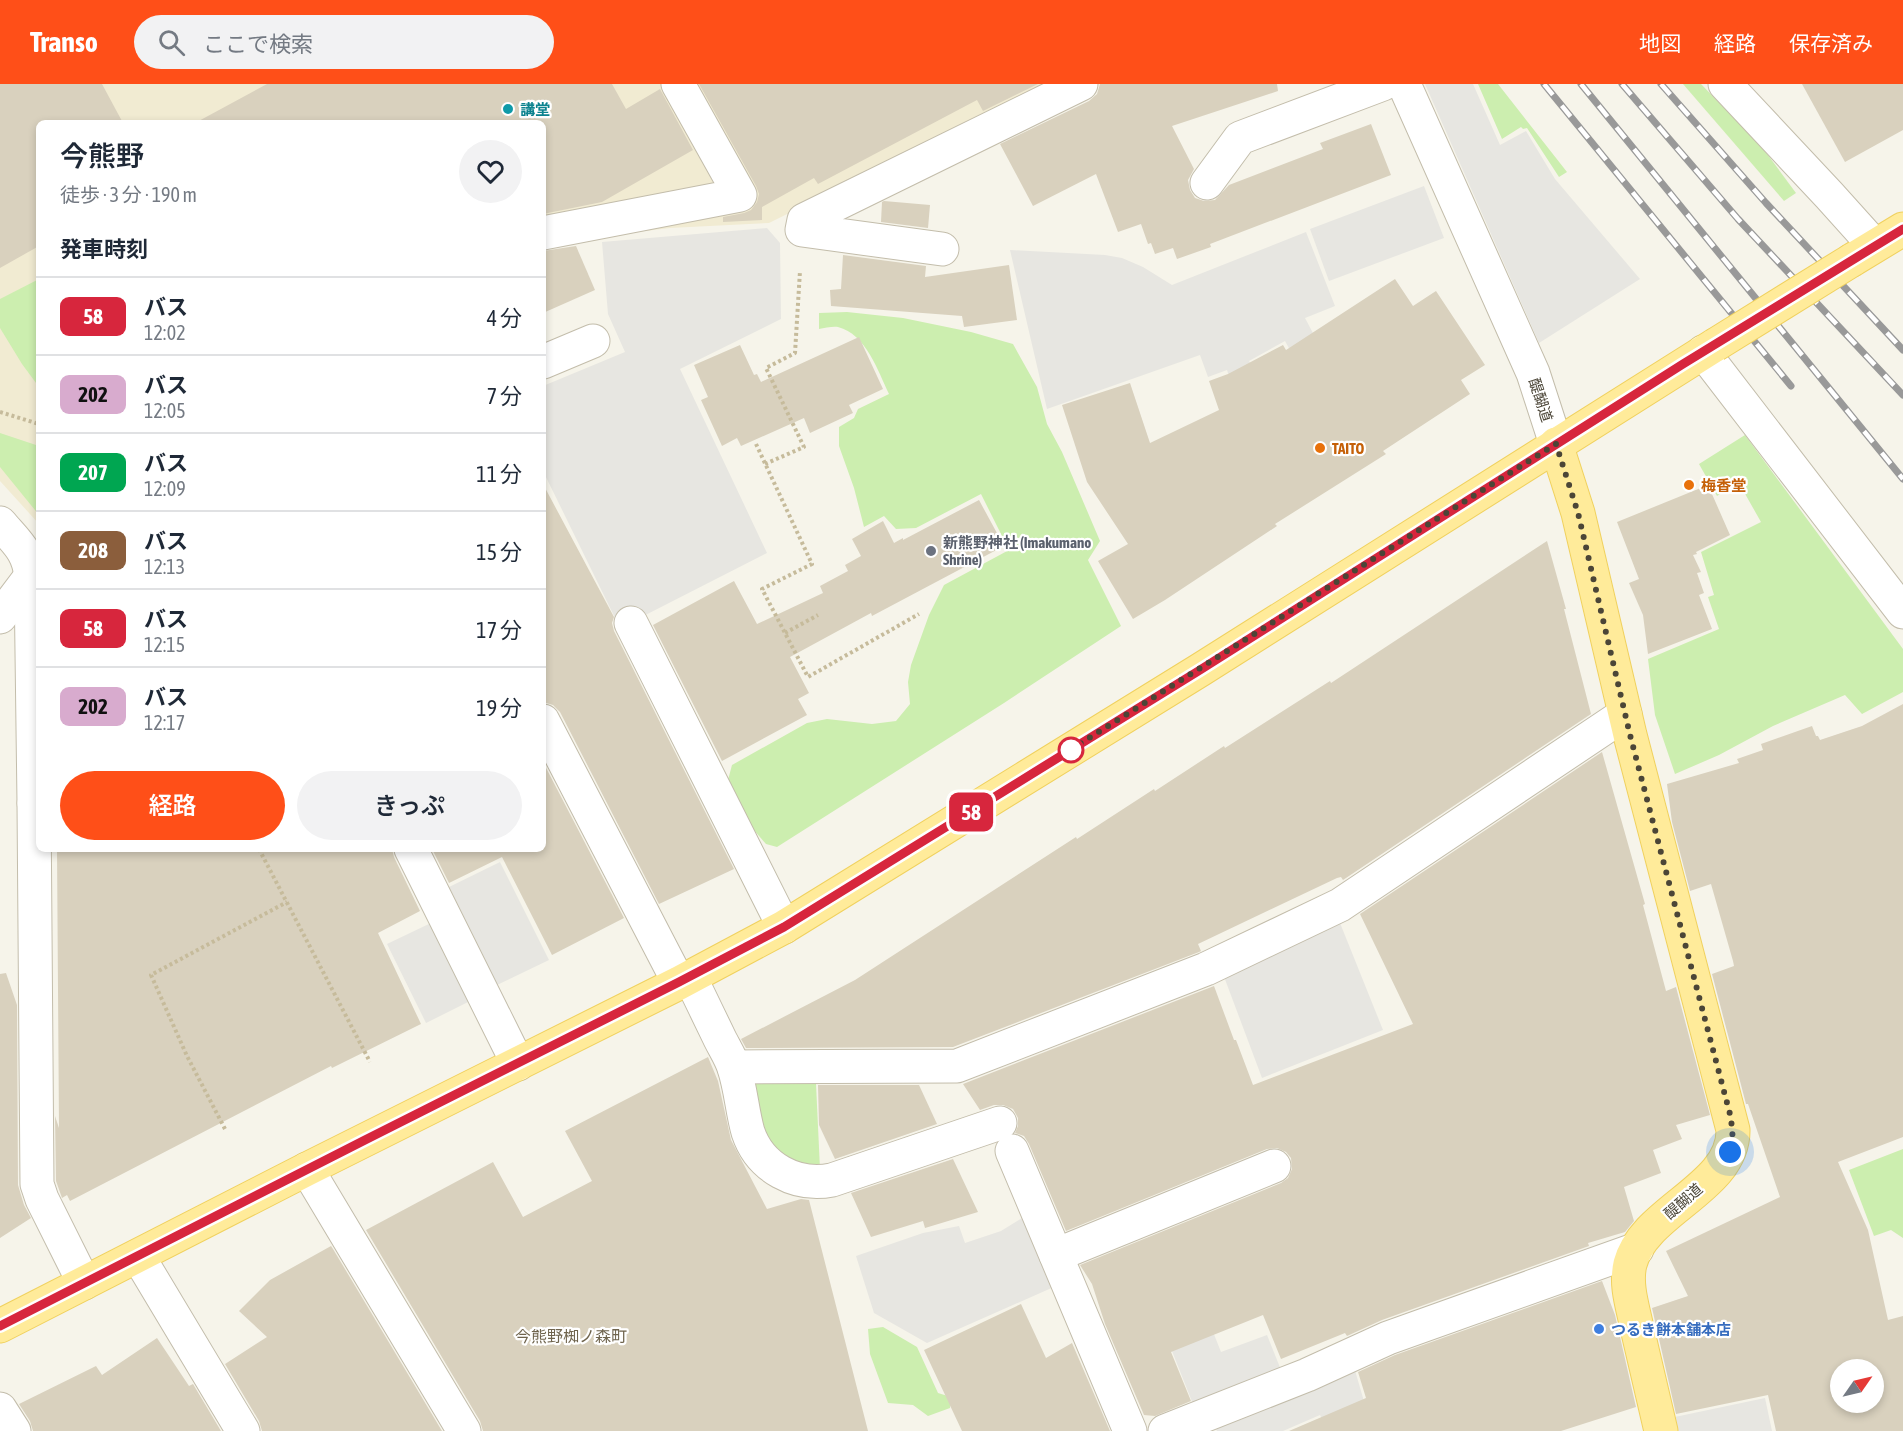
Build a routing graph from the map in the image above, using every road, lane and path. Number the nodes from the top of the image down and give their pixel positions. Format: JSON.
{"nodes":[{"id":1,"x":678,"y":84,"type":"edge"},
{"id":2,"x":1081,"y":84,"type":"edge"},
{"id":3,"x":1383,"y":84,"type":"edge"},
{"id":4,"x":1404,"y":84,"type":"edge"},
{"id":5,"x":1725,"y":84,"type":"edge"},
{"id":6,"x":1207,"y":183,"type":"dead end"},
{"id":7,"x":1903,"y":229,"type":"edge"},
{"id":8,"x":546,"y":231,"type":"edge"},
{"id":9,"x":942,"y":249,"type":"dead end"},
{"id":10,"x":1863,"y":252,"type":"junction"},
{"id":11,"x":800,"y":264,"type":"dead end"},
{"id":12,"x":593,"y":341,"type":"dead end"},
{"id":13,"x":1709,"y":348,"type":"junction"},
{"id":14,"x":546,"y":361,"type":"edge"},
{"id":15,"x":0,"y":412,"type":"edge"},
{"id":16,"x":36,"y":423,"type":"edge"},
{"id":17,"x":756,"y":444,"type":"dead end"},
{"id":18,"x":1556,"y":444,"type":"junction"},
{"id":19,"x":765,"y":464,"type":"junction"},
{"id":20,"x":0,"y":523,"type":"edge"},
{"id":21,"x":31,"y":576,"type":"junction"},
{"id":22,"x":1903,"y":612,"type":"edge"},
{"id":23,"x":919,"y":614,"type":"dead end"},
{"id":24,"x":818,"y":615,"type":"dead end"},
{"id":25,"x":0,"y":617,"type":"edge"},
{"id":26,"x":631,"y":623,"type":"dead end"},
{"id":27,"x":785,"y":633,"type":"junction"},
{"id":28,"x":1625,"y":714,"type":"junction"},
{"id":29,"x":546,"y":727,"type":"edge"},
{"id":30,"x":36,"y":802,"type":"edge"},
{"id":31,"x":36,"y":852,"type":"edge"},
{"id":32,"x":261,"y":852,"type":"edge"},
{"id":33,"x":412,"y":852,"type":"edge"},
{"id":34,"x":287,"y":902,"type":"junction"},
{"id":35,"x":784,"y":927,"type":"junction"},
{"id":36,"x":684,"y":980,"type":"junction"},
{"id":37,"x":370,"y":1062,"type":"dead end"},
{"id":38,"x":518,"y":1064,"type":"junction"},
{"id":39,"x":734,"y":1067,"type":"junction"},
{"id":40,"x":225,"y":1129,"type":"dead end"},
{"id":41,"x":1274,"y":1166,"type":"dead end"},
{"id":42,"x":307,"y":1169,"type":"junction"},
{"id":43,"x":1637,"y":1249,"type":"junction"},
{"id":44,"x":1056,"y":1255,"type":"junction"},
{"id":45,"x":138,"y":1256,"type":"junction"},
{"id":46,"x":84,"y":1283,"type":"junction"},
{"id":47,"x":0,"y":1326,"type":"edge"},
{"id":48,"x":0,"y":1409,"type":"edge"},
{"id":49,"x":1180,"y":1428,"type":"edge"},
{"id":50,"x":14,"y":1431,"type":"edge"},
{"id":51,"x":243,"y":1431,"type":"edge"},
{"id":52,"x":464,"y":1431,"type":"edge"},
{"id":53,"x":1130,"y":1431,"type":"edge"},
{"id":54,"x":1661,"y":1431,"type":"edge"}],
"edges":[{"from":1,"to":8,"type":"street"},
{"from":2,"to":9,"type":"street"},
{"from":3,"to":6,"type":"street"},
{"from":4,"to":18,"type":"street","name":"醍醐道"},
{"from":5,"to":10,"type":"street"},
{"from":7,"to":10,"type":"main road"},
{"from":10,"to":13,"type":"main road","bridge":true},
{"from":11,"to":19,"type":"path"},
{"from":12,"to":14,"type":"street"},
{"from":13,"to":18,"type":"main road"},
{"from":13,"to":22,"type":"street"},
{"from":15,"to":16,"type":"path"},
{"from":17,"to":19,"type":"path"},
{"from":18,"to":28,"type":"main road","name":"醍醐道"},
{"from":18,"to":35,"type":"main road"},
{"from":19,"to":27,"type":"path"},
{"from":20,"to":21,"type":"street"},
{"from":21,"to":25,"type":"street"},
{"from":21,"to":30,"type":"street"},
{"from":23,"to":27,"type":"path"},
{"from":24,"to":27,"type":"path"},
{"from":26,"to":35,"type":"street"},
{"from":28,"to":39,"type":"street"},
{"from":28,"to":43,"type":"main road","name":"醍醐道"},
{"from":29,"to":36,"type":"street"},
{"from":31,"to":46,"type":"street"},
{"from":32,"to":34,"type":"path"},
{"from":33,"to":38,"type":"street"},
{"from":34,"to":37,"type":"path"},
{"from":34,"to":40,"type":"path"},
{"from":35,"to":36,"type":"main road"},
{"from":36,"to":38,"type":"main road"},
{"from":36,"to":39,"type":"street"},
{"from":38,"to":42,"type":"main road"},
{"from":39,"to":44,"type":"street"},
{"from":41,"to":44,"type":"street"},
{"from":42,"to":45,"type":"main road"},
{"from":42,"to":52,"type":"street"},
{"from":43,"to":49,"type":"street"},
{"from":43,"to":54,"type":"main road","name":"醍醐道"},
{"from":44,"to":53,"type":"street"},
{"from":45,"to":46,"type":"main road"},
{"from":45,"to":51,"type":"street"},
{"from":46,"to":47,"type":"main road"},
{"from":48,"to":50,"type":"street"}]}
